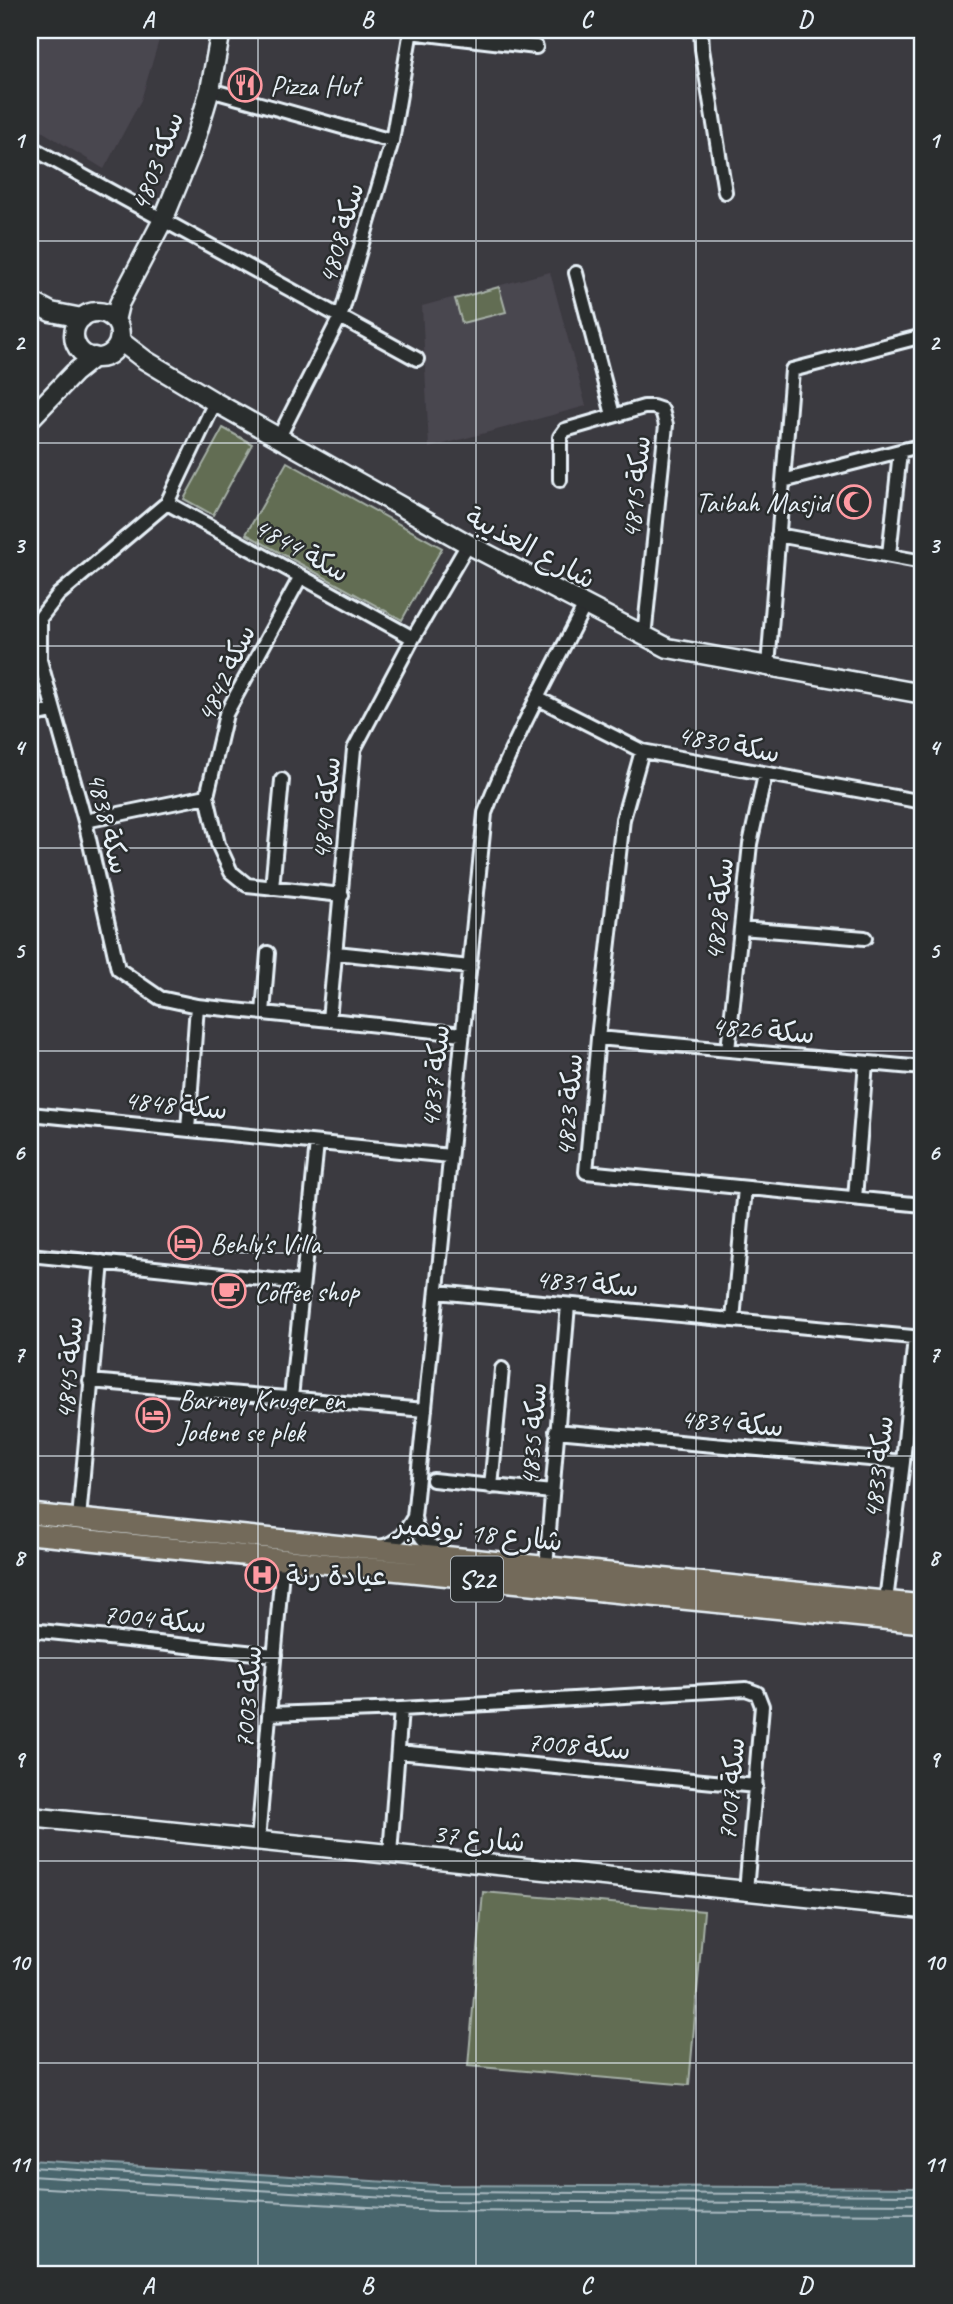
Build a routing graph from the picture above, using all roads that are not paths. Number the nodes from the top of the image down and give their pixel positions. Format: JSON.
{"nodes":[{"id":1,"x":221,"y":30,"type":"edge"},
{"id":2,"x":701,"y":30,"type":"edge"},
{"id":3,"x":410,"y":31,"type":"edge"},
{"id":4,"x":536,"y":47,"type":"dead end"},
{"id":5,"x":210,"y":90,"type":"junction"},
{"id":6,"x":392,"y":141,"type":"junction"},
{"id":7,"x":30,"y":147,"type":"edge"},
{"id":8,"x":724,"y":192,"type":"dead end"},
{"id":9,"x":164,"y":218,"type":"junction"},
{"id":10,"x":576,"y":273,"type":"dead end"},
{"id":11,"x":30,"y":301,"type":"edge"},
{"id":12,"x":51,"y":312,"type":"junction"},
{"id":13,"x":113,"y":313,"type":"junction"},
{"id":14,"x":341,"y":315,"type":"junction"},
{"id":15,"x":82,"y":318,"type":"junction"},
{"id":16,"x":923,"y":336,"type":"edge"},
{"id":17,"x":96,"y":348,"type":"junction"},
{"id":18,"x":417,"y":359,"type":"dead end"},
{"id":19,"x":215,"y":402,"type":"junction"},
{"id":20,"x":613,"y":415,"type":"junction"},
{"id":21,"x":30,"y":419,"type":"edge"},
{"id":22,"x":279,"y":437,"type":"junction"},
{"id":23,"x":923,"y":445,"type":"edge"},
{"id":24,"x":900,"y":452,"type":"junction"},
{"id":25,"x":560,"y":480,"type":"dead end"},
{"id":26,"x":783,"y":481,"type":"junction"},
{"id":27,"x":167,"y":503,"type":"junction"},
{"id":28,"x":778,"y":535,"type":"junction"},
{"id":29,"x":468,"y":544,"type":"junction"},
{"id":30,"x":889,"y":555,"type":"junction"},
{"id":31,"x":923,"y":562,"type":"edge"},
{"id":32,"x":301,"y":576,"type":"junction"},
{"id":33,"x":585,"y":605,"type":"junction"},
{"id":34,"x":644,"y":637,"type":"junction"},
{"id":35,"x":413,"y":638,"type":"junction"},
{"id":36,"x":768,"y":666,"type":"junction"},
{"id":37,"x":923,"y":694,"type":"edge"},
{"id":38,"x":537,"y":698,"type":"junction"},
{"id":39,"x":53,"y":711,"type":"junction"},
{"id":40,"x":30,"y":716,"type":"edge"},
{"id":41,"x":642,"y":751,"type":"junction"},
{"id":42,"x":765,"y":775,"type":"junction"},
{"id":43,"x":282,"y":780,"type":"dead end"},
{"id":44,"x":207,"y":796,"type":"junction"},
{"id":45,"x":923,"y":802,"type":"edge"},
{"id":46,"x":85,"y":821,"type":"junction"},
{"id":47,"x":272,"y":888,"type":"junction"},
{"id":48,"x":342,"y":895,"type":"junction"},
{"id":49,"x":741,"y":928,"type":"junction"},
{"id":50,"x":865,"y":938,"type":"dead end"},
{"id":51,"x":268,"y":953,"type":"dead end"},
{"id":52,"x":336,"y":953,"type":"junction"},
{"id":53,"x":470,"y":967,"type":"junction"},
{"id":54,"x":197,"y":1006,"type":"junction"},
{"id":55,"x":262,"y":1013,"type":"junction"},
{"id":56,"x":329,"y":1020,"type":"junction"},
{"id":57,"x":463,"y":1034,"type":"junction"},
{"id":58,"x":598,"y":1038,"type":"junction"},
{"id":59,"x":728,"y":1050,"type":"junction"},
{"id":60,"x":866,"y":1063,"type":"junction"},
{"id":61,"x":923,"y":1068,"type":"edge"},
{"id":62,"x":30,"y":1114,"type":"edge"},
{"id":63,"x":188,"y":1130,"type":"junction"},
{"id":64,"x":317,"y":1143,"type":"junction"},
{"id":65,"x":450,"y":1156,"type":"junction"},
{"id":66,"x":745,"y":1188,"type":"junction"},
{"id":67,"x":855,"y":1198,"type":"junction"},
{"id":68,"x":923,"y":1205,"type":"edge"},
{"id":69,"x":30,"y":1255,"type":"edge"},
{"id":70,"x":102,"y":1262,"type":"junction"},
{"id":71,"x":302,"y":1283,"type":"junction"},
{"id":72,"x":437,"y":1292,"type":"junction"},
{"id":73,"x":568,"y":1304,"type":"junction"},
{"id":74,"x":733,"y":1320,"type":"junction"},
{"id":75,"x":919,"y":1338,"type":"edge"},
{"id":76,"x":502,"y":1369,"type":"dead end"},
{"id":77,"x":90,"y":1381,"type":"junction"},
{"id":78,"x":290,"y":1398,"type":"junction"},
{"id":79,"x":425,"y":1410,"type":"junction"},
{"id":80,"x":556,"y":1431,"type":"junction"},
{"id":81,"x":904,"y":1462,"type":"junction"},
{"id":82,"x":433,"y":1480,"type":"dead end"},
{"id":83,"x":491,"y":1487,"type":"junction"},
{"id":84,"x":552,"y":1492,"type":"junction"},
{"id":85,"x":414,"y":1517,"type":"junction"},
{"id":86,"x":30,"y":1519,"type":"edge"},
{"id":87,"x":79,"y":1519,"type":"junction"},
{"id":88,"x":370,"y":1550,"type":"junction"},
{"id":89,"x":463,"y":1558,"type":"junction"},
{"id":90,"x":284,"y":1559,"type":"junction"},
{"id":91,"x":546,"y":1567,"type":"junction"},
{"id":92,"x":886,"y":1601,"type":"junction"},
{"id":93,"x":923,"y":1605,"type":"edge"},
{"id":94,"x":923,"y":1623,"type":"edge"},
{"id":95,"x":30,"y":1630,"type":"edge"},
{"id":96,"x":275,"y":1655,"type":"junction"},
{"id":97,"x":757,"y":1693,"type":"joint"},
{"id":98,"x":401,"y":1709,"type":"junction"},
{"id":99,"x":270,"y":1714,"type":"junction"},
{"id":100,"x":398,"y":1752,"type":"junction"},
{"id":101,"x":756,"y":1786,"type":"junction"},
{"id":102,"x":30,"y":1817,"type":"edge"},
{"id":103,"x":258,"y":1840,"type":"junction"},
{"id":104,"x":390,"y":1854,"type":"junction"},
{"id":105,"x":746,"y":1891,"type":"junction"},
{"id":106,"x":923,"y":1909,"type":"edge"}],
"edges":[{"from":1,"to":5,"type":"street","name":"سكة 4803"},
{"from":2,"to":8,"type":"street"},
{"from":3,"to":4,"type":"street"},
{"from":3,"to":6,"type":"street","name":"سكة 4808"},
{"from":5,"to":6,"type":"street"},
{"from":5,"to":9,"type":"street","name":"سكة 4803"},
{"from":6,"to":14,"type":"street","name":"سكة 4808"},
{"from":7,"to":9,"type":"street"},
{"from":9,"to":13,"type":"street","name":"سكة 4803"},
{"from":9,"to":14,"type":"street"},
{"from":10,"to":20,"type":"street"},
{"from":11,"to":12,"type":"street"},
{"from":12,"to":15,"type":"street"},
{"from":12,"to":17,"type":"street"},
{"from":13,"to":15,"type":"street"},
{"from":13,"to":17,"type":"street"},
{"from":14,"to":18,"type":"street"},
{"from":14,"to":22,"type":"street","name":"سكة 4808"},
{"from":15,"to":17,"type":"street"},
{"from":16,"to":26,"type":"street"},
{"from":17,"to":19,"type":"street","name":"شارع العذيبة"},
{"from":17,"to":21,"type":"street"},
{"from":19,"to":22,"type":"street","name":"شارع العذيبة"},
{"from":19,"to":27,"type":"street","name":"سكة 4838"},
{"from":20,"to":25,"type":"street","name":"سكة 4815"},
{"from":20,"to":34,"type":"street","name":"سكة 4815"},
{"from":22,"to":29,"type":"street","name":"شارع العذيبة"},
{"from":23,"to":24,"type":"street"},
{"from":24,"to":26,"type":"street"},
{"from":24,"to":30,"type":"street"},
{"from":26,"to":28,"type":"street"},
{"from":27,"to":32,"type":"street","name":"سكة 4844"},
{"from":27,"to":39,"type":"street","name":"سكة 4838"},
{"from":28,"to":30,"type":"street"},
{"from":28,"to":36,"type":"street"},
{"from":29,"to":33,"type":"street","name":"شارع العذيبة"},
{"from":29,"to":35,"type":"street","name":"سكة 4840"},
{"from":30,"to":31,"type":"street"},
{"from":32,"to":35,"type":"street","name":"سكة 4844"},
{"from":32,"to":44,"type":"street","name":"سكة 4842"},
{"from":33,"to":34,"type":"street","name":"شارع العذيبة"},
{"from":33,"to":38,"type":"street","name":"سكة 4837"},
{"from":34,"to":36,"type":"street","name":"شارع العذيبة"},
{"from":35,"to":48,"type":"street","name":"سكة 4840"},
{"from":36,"to":37,"type":"street","name":"شارع العذيبة"},
{"from":38,"to":41,"type":"street","name":"سكة 4830"},
{"from":38,"to":53,"type":"street","name":"سكة 4837"},
{"from":39,"to":40,"type":"street"},
{"from":39,"to":46,"type":"street","name":"سكة 4838"},
{"from":41,"to":42,"type":"street","name":"سكة 4830"},
{"from":41,"to":58,"type":"street","name":"سكة 4823"},
{"from":42,"to":45,"type":"street","name":"سكة 4830"},
{"from":42,"to":49,"type":"street","name":"سكة 4828"},
{"from":43,"to":47,"type":"street"},
{"from":44,"to":46,"type":"street"},
{"from":44,"to":47,"type":"street","name":"سكة 4842"},
{"from":46,"to":54,"type":"street","name":"سكة 4838"},
{"from":47,"to":48,"type":"street","name":"سكة 4842"},
{"from":48,"to":52,"type":"street","name":"سكة 4840"},
{"from":49,"to":50,"type":"street"},
{"from":49,"to":59,"type":"street","name":"سكة 4828"},
{"from":51,"to":55,"type":"street"},
{"from":52,"to":53,"type":"street"},
{"from":52,"to":56,"type":"street","name":"سكة 4840"},
{"from":53,"to":57,"type":"street","name":"سكة 4837"},
{"from":54,"to":55,"type":"street","name":"سكة 4838"},
{"from":54,"to":63,"type":"street"},
{"from":55,"to":56,"type":"street","name":"سكة 4838"},
{"from":56,"to":57,"type":"street","name":"سكة 4838"},
{"from":57,"to":65,"type":"street","name":"سكة 4837"},
{"from":58,"to":59,"type":"street","name":"سكة 4826"},
{"from":58,"to":66,"type":"street","name":"سكة 4823"},
{"from":59,"to":60,"type":"street","name":"سكة 4826"},
{"from":60,"to":61,"type":"street","name":"سكة 4826"},
{"from":60,"to":67,"type":"street"},
{"from":62,"to":63,"type":"street","name":"سكة 4848"},
{"from":63,"to":64,"type":"street","name":"سكة 4848"},
{"from":64,"to":65,"type":"street","name":"سكة 4848"},
{"from":64,"to":71,"type":"street"},
{"from":65,"to":72,"type":"street","name":"سكة 4837"},
{"from":66,"to":67,"type":"street","name":"سكة 4823"},
{"from":66,"to":74,"type":"street"},
{"from":67,"to":68,"type":"street","name":"سكة 4823"},
{"from":69,"to":70,"type":"street"},
{"from":70,"to":71,"type":"street"},
{"from":70,"to":77,"type":"street","name":"سكة 4845"},
{"from":71,"to":78,"type":"street"},
{"from":72,"to":73,"type":"street","name":"سكة 4831"},
{"from":72,"to":79,"type":"street","name":"سكة 4837"},
{"from":73,"to":74,"type":"street","name":"سكة 4831"},
{"from":73,"to":80,"type":"street","name":"سكة 4835"},
{"from":74,"to":75,"type":"street","name":"سكة 4831"},
{"from":75,"to":81,"type":"street","name":"سكة 4833"},
{"from":76,"to":83,"type":"street"},
{"from":77,"to":78,"type":"street"},
{"from":77,"to":87,"type":"street","name":"سكة 4845"},
{"from":78,"to":79,"type":"street"},
{"from":79,"to":85,"type":"street","name":"سكة 4837"},
{"from":80,"to":81,"type":"street","name":"سكة 4834"},
{"from":80,"to":84,"type":"street","name":"سكة 4835"},
{"from":81,"to":92,"type":"street","name":"سكة 4833"},
{"from":82,"to":83,"type":"street"},
{"from":83,"to":84,"type":"street"},
{"from":84,"to":91,"type":"street","name":"سكة 4835"},
{"from":85,"to":88,"type":"street"},
{"from":85,"to":89,"type":"street"},
{"from":86,"to":87,"type":"main road","name":"شارع 18 نوفمبر","number":"S22"},
{"from":86,"to":90,"type":"main road","name":"شارع 18 نوفمبر","number":"S22"},
{"from":87,"to":88,"type":"main road","name":"شارع 18 نوفمبر","number":"S22"},
{"from":88,"to":89,"type":"main road","name":"شارع 18 نوفمبر","number":"S22"},
{"from":89,"to":91,"type":"main road","name":"شارع 18 نوفمبر","number":"S22"},
{"from":90,"to":94,"type":"main road","name":"شارع 18 نوفمبر","number":"S22"},
{"from":90,"to":96,"type":"street","name":"سكة 7003"},
{"from":91,"to":92,"type":"main road","name":"شارع 18 نوفمبر","number":"S22"},
{"from":92,"to":93,"type":"main road","name":"شارع 18 نوفمبر","number":"S22"},
{"from":95,"to":96,"type":"street","name":"سكة 7004"},
{"from":96,"to":99,"type":"street","name":"سكة 7003"},
{"from":97,"to":98,"type":"street","name":"سكة 7008"},
{"from":97,"to":101,"type":"street","name":"سكة 7007"},
{"from":98,"to":99,"type":"street","name":"سكة 7008"},
{"from":98,"to":100,"type":"street"},
{"from":99,"to":103,"type":"street","name":"سكة 7003"},
{"from":100,"to":101,"type":"street","name":"سكة 7008"},
{"from":100,"to":104,"type":"street"},
{"from":101,"to":105,"type":"street","name":"سكة 7007"},
{"from":102,"to":103,"type":"street","name":"شارع 37"},
{"from":103,"to":104,"type":"street","name":"شارع 37"},
{"from":104,"to":105,"type":"street","name":"شارع 37"},
{"from":105,"to":106,"type":"street","name":"شارع 37"}]}
